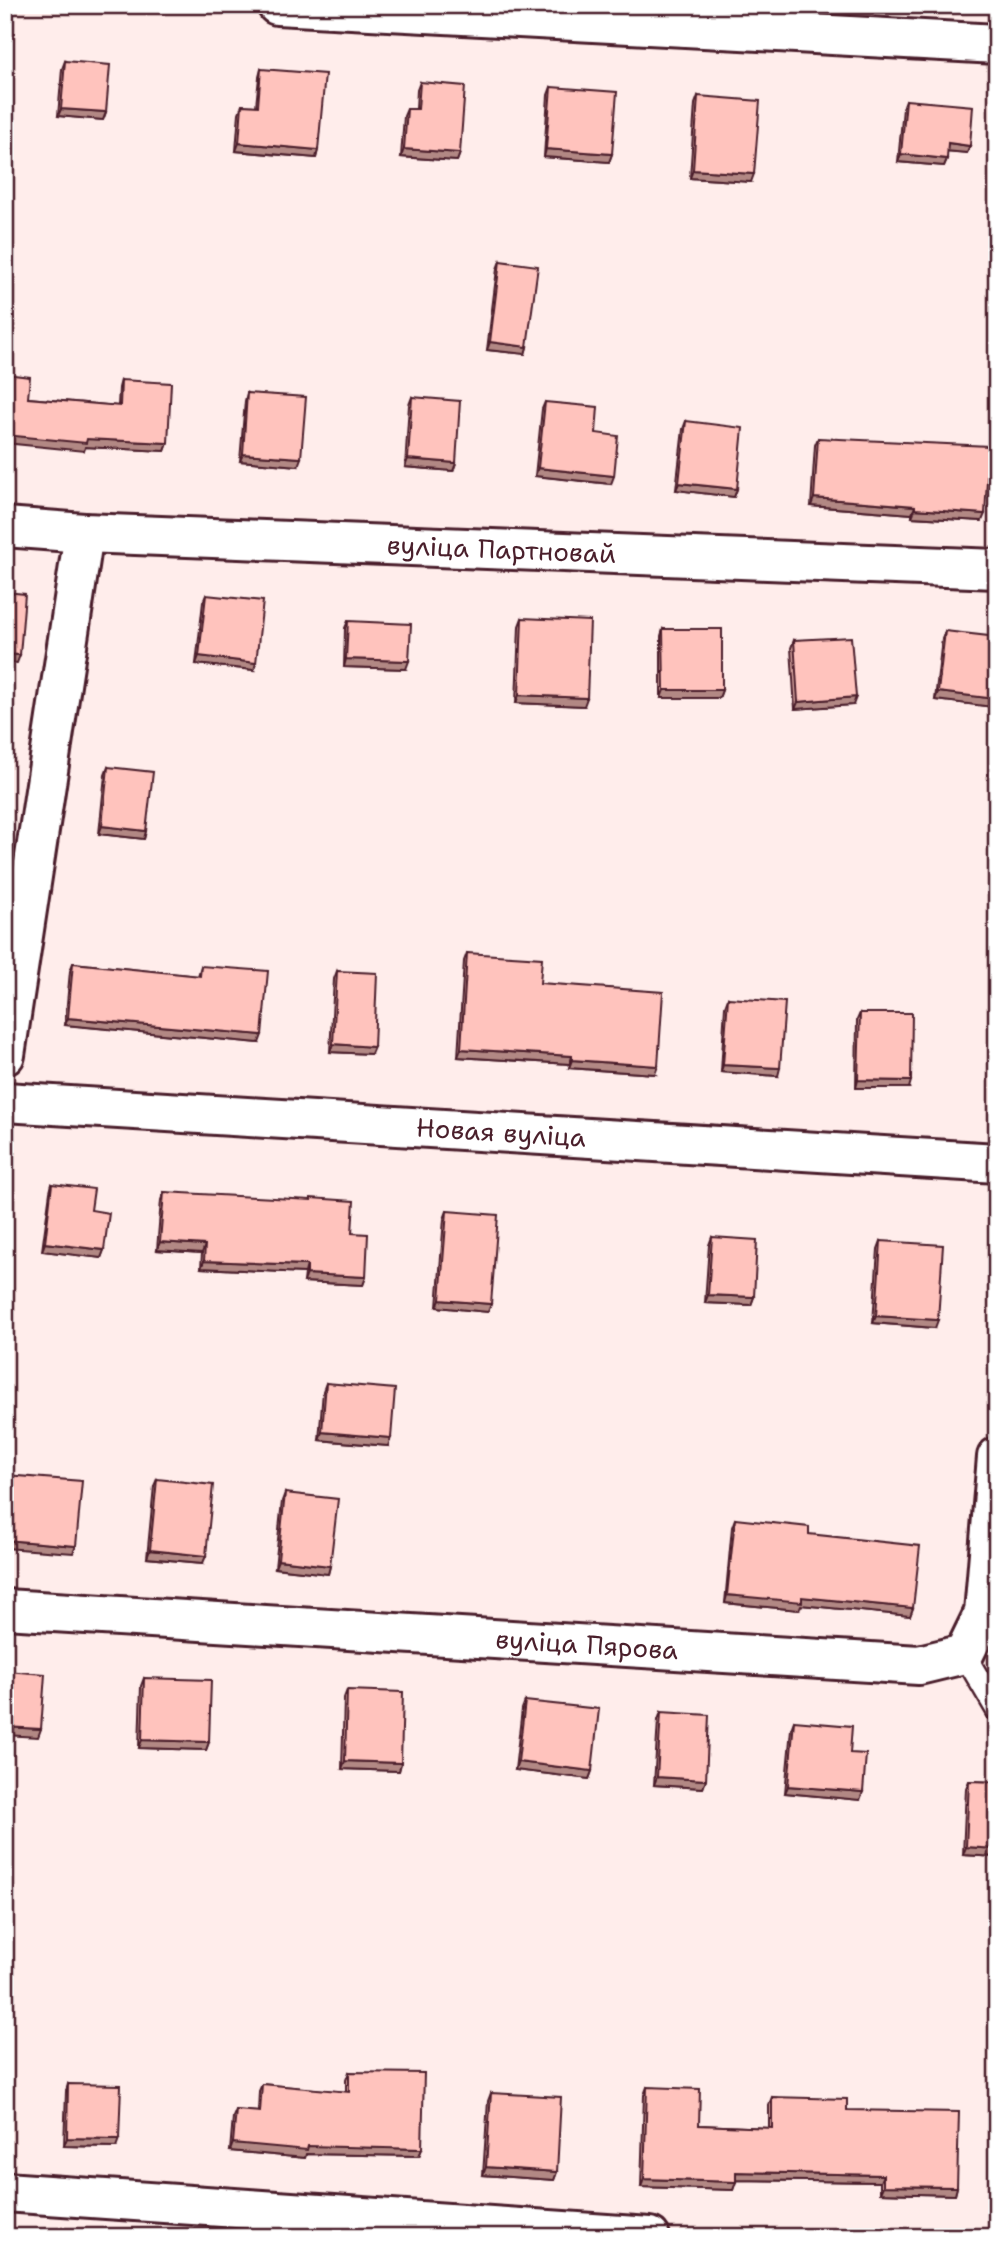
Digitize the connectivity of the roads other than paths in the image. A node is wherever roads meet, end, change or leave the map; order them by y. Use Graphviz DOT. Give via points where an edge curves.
graph roads {
  1 [pos="277,5"];
  2 [pos="997,44"];
  3 [pos="5,527"];
  4 [pos="84,533"];
  5 [pos="997,569"];
  6 [pos="5,1055"];
  7 [pos="5,1102"];
  8 [pos="997,1163"];
  9 [pos="997,1457"];
  10 [pos="5,1609"];
  11 [pos="964,1654"];
  12 [pos="997,1710"];
  13 [pos="5,2192"];
  14 [pos="650,2237"];
  1 -- 2 [label="street"];
  3 -- 4 [label="street, вуліца Партновай"];
  4 -- 5 [label="street, вуліца Партновай"];
  4 -- 6 [label="street"];
  7 -- 8 [label="street, Новая вуліца"];
  9 -- 11 [label="street" via="984,1613"];
  10 -- 11 [label="street, вуліца Пярова" via="919,1665"];
  11 -- 12 [label="lane"];
  13 -- 14 [label="street"];
}
